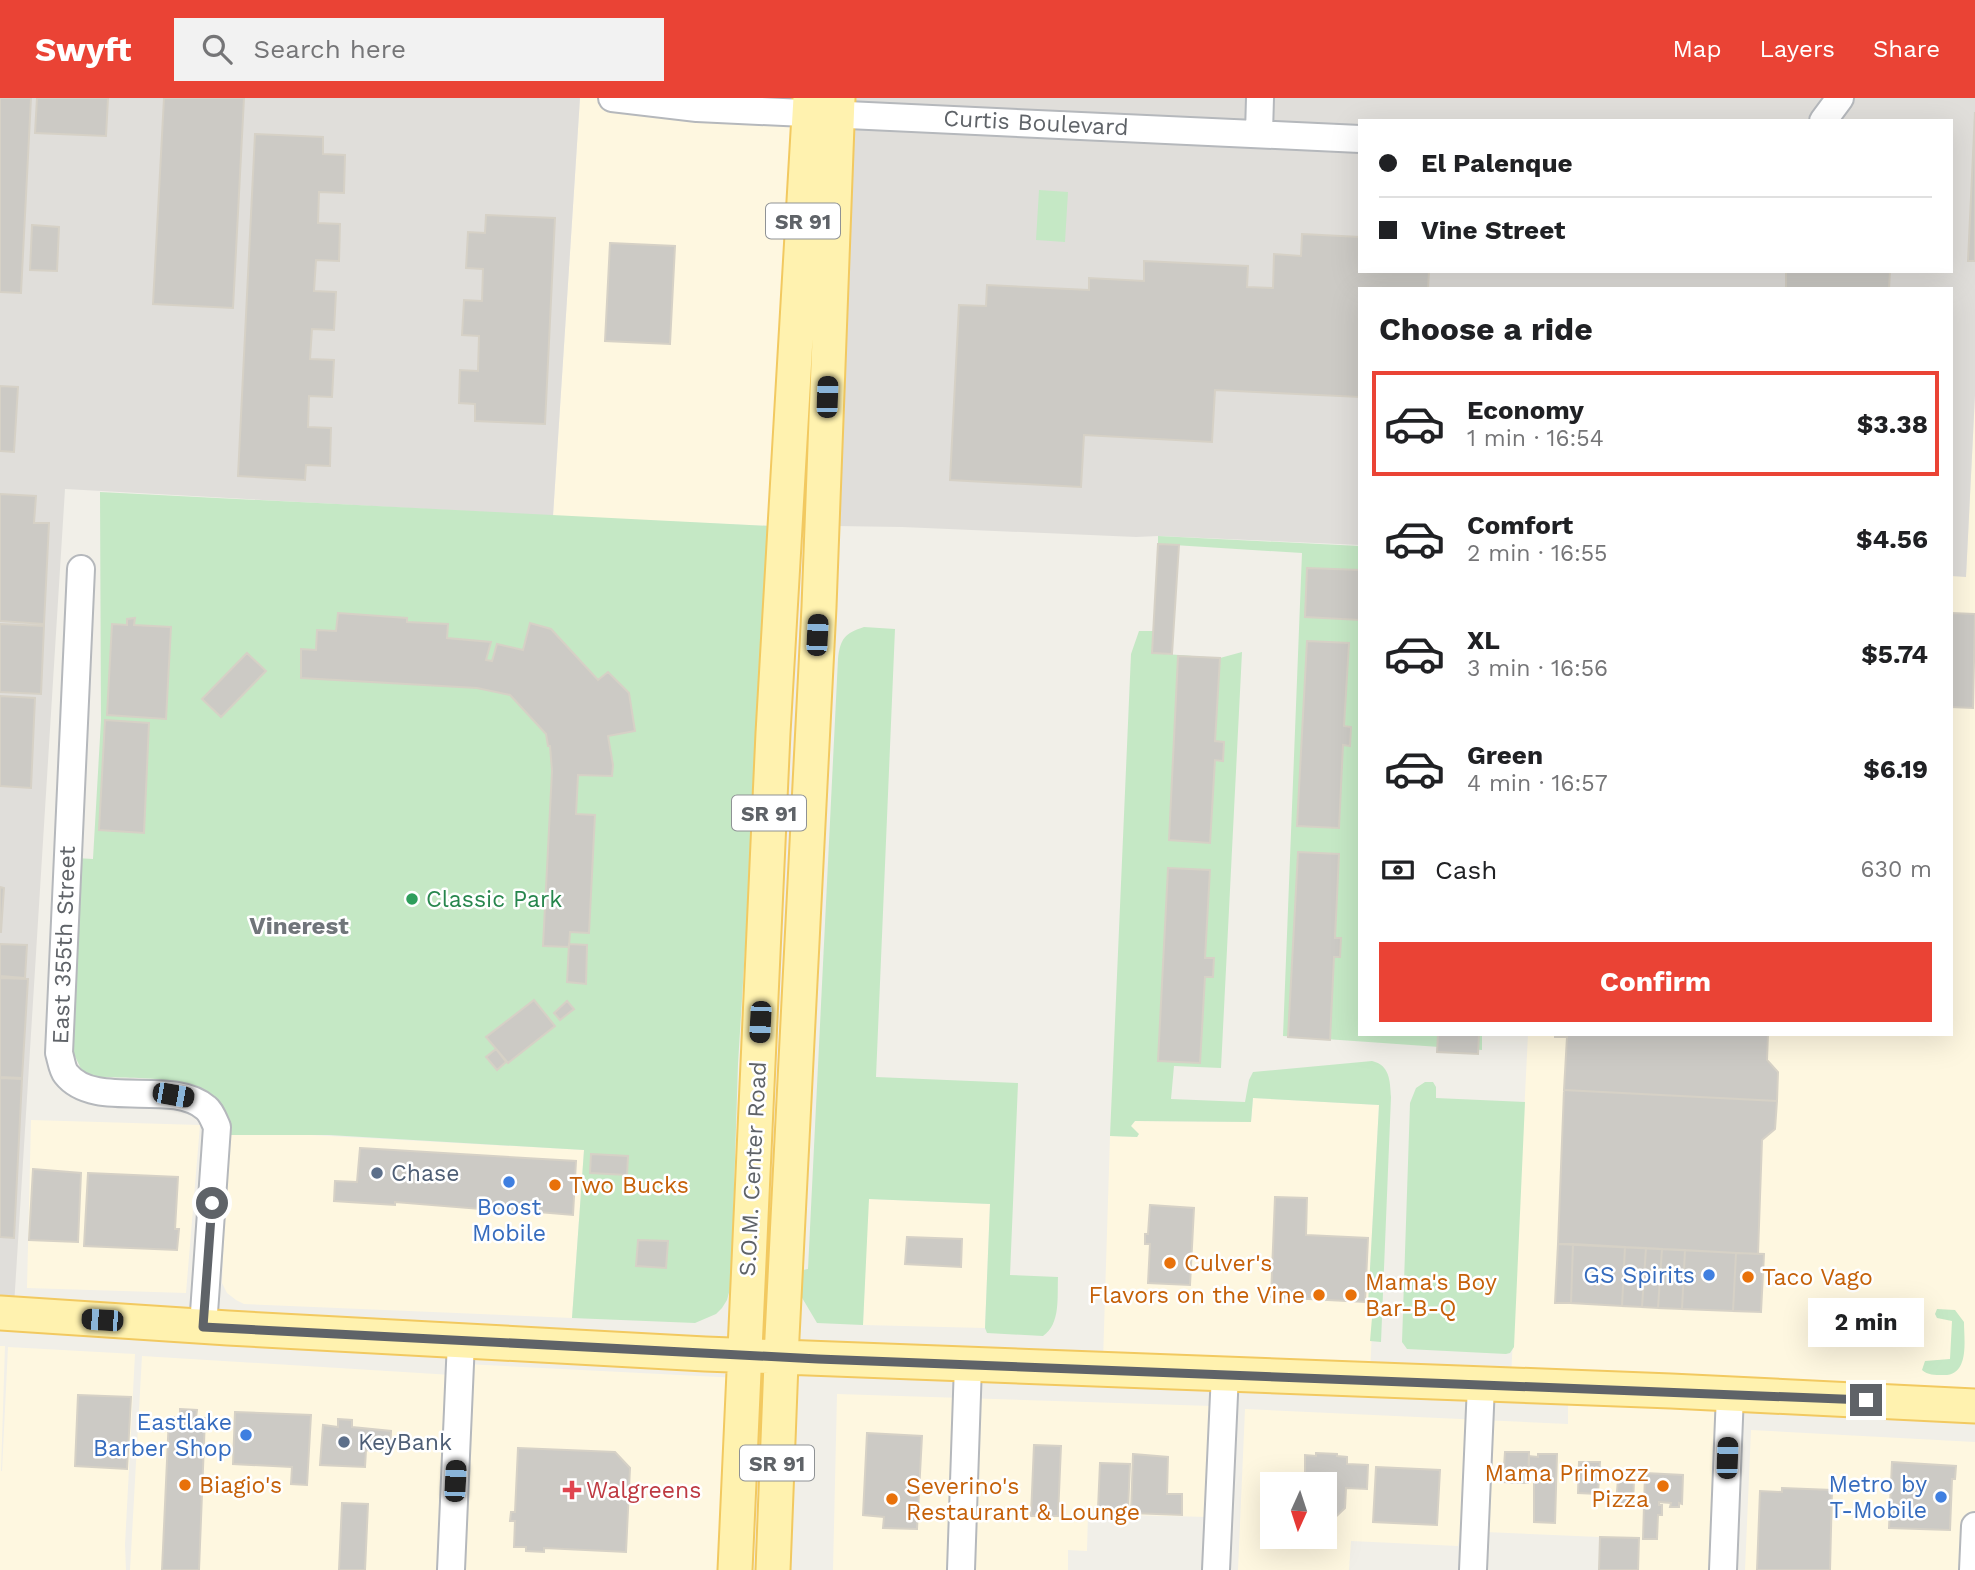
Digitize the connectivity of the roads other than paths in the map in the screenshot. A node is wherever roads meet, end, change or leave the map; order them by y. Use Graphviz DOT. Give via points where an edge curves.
graph roads {
  1 [pos="612,98"];
  2 [pos="1260,98"];
  3 [pos="1840,98"];
  4 [pos="824,105"];
  5 [pos="1825,119"];
  6 [pos="1259,133"];
  7 [pos="1358,139"];
  8 [pos="81,569"];
  9 [pos="0,1312"];
  10 [pos="203,1327"];
  11 [pos="461,1341"];
  12 [pos="744,1355"];
  13 [pos="781,1356"];
  14 [pos="968,1365"];
  15 [pos="1225,1373"];
  16 [pos="1481,1385"];
  17 [pos="1730,1394"];
  18 [pos="1975,1406"];
  19 [pos="1975,1526"];
  20 [pos="451,1570"];
  21 [pos="735,1570"];
  22 [pos="773,1570"];
  23 [pos="961,1570"];
  24 [pos="1216,1570"];
  25 [pos="1472,1570"];
  26 [pos="1723,1570"];
  27 [pos="1973,1570"];
  1 -- 4 [label="street, Curtis Boulevard" via="697,108"];
  2 -- 6 [label="street"];
  3 -- 5 [label="street"];
  4 -- 6 [label="street, Curtis Boulevard"];
  4 -- 12 [label="main road, S.O.M. Center Road / SR 91" via="773,733"];
  4 -- 13 [label="main road, S.O.M. Center Road / SR 91" via="819,607"];
  6 -- 7 [label="street, Curtis Boulevard"];
  8 -- 10 [label="street, East 355th Street" via="59,1053 65,1073 85,1088 173,1095 209,1109 217,1126"];
  9 -- 10 [label="main road"];
  10 -- 11 [label="main road"];
  11 -- 12 [label="main road"];
  11 -- 20 [label="street"];
  12 -- 13 [label="main road"];
  12 -- 21 [label="main road, S.O.M. Center Road / SR 91"];
  13 -- 14 [label="main road"];
  13 -- 22 [label="main road, S.O.M. Center Road / SR 91"];
  14 -- 15 [label="main road"];
  14 -- 23 [label="street"];
  15 -- 16 [label="main road"];
  15 -- 24 [label="street"];
  16 -- 17 [label="main road"];
  16 -- 25 [label="street"];
  17 -- 18 [label="main road"];
  17 -- 26 [label="street"];
  19 -- 27 [label="street"];
}
